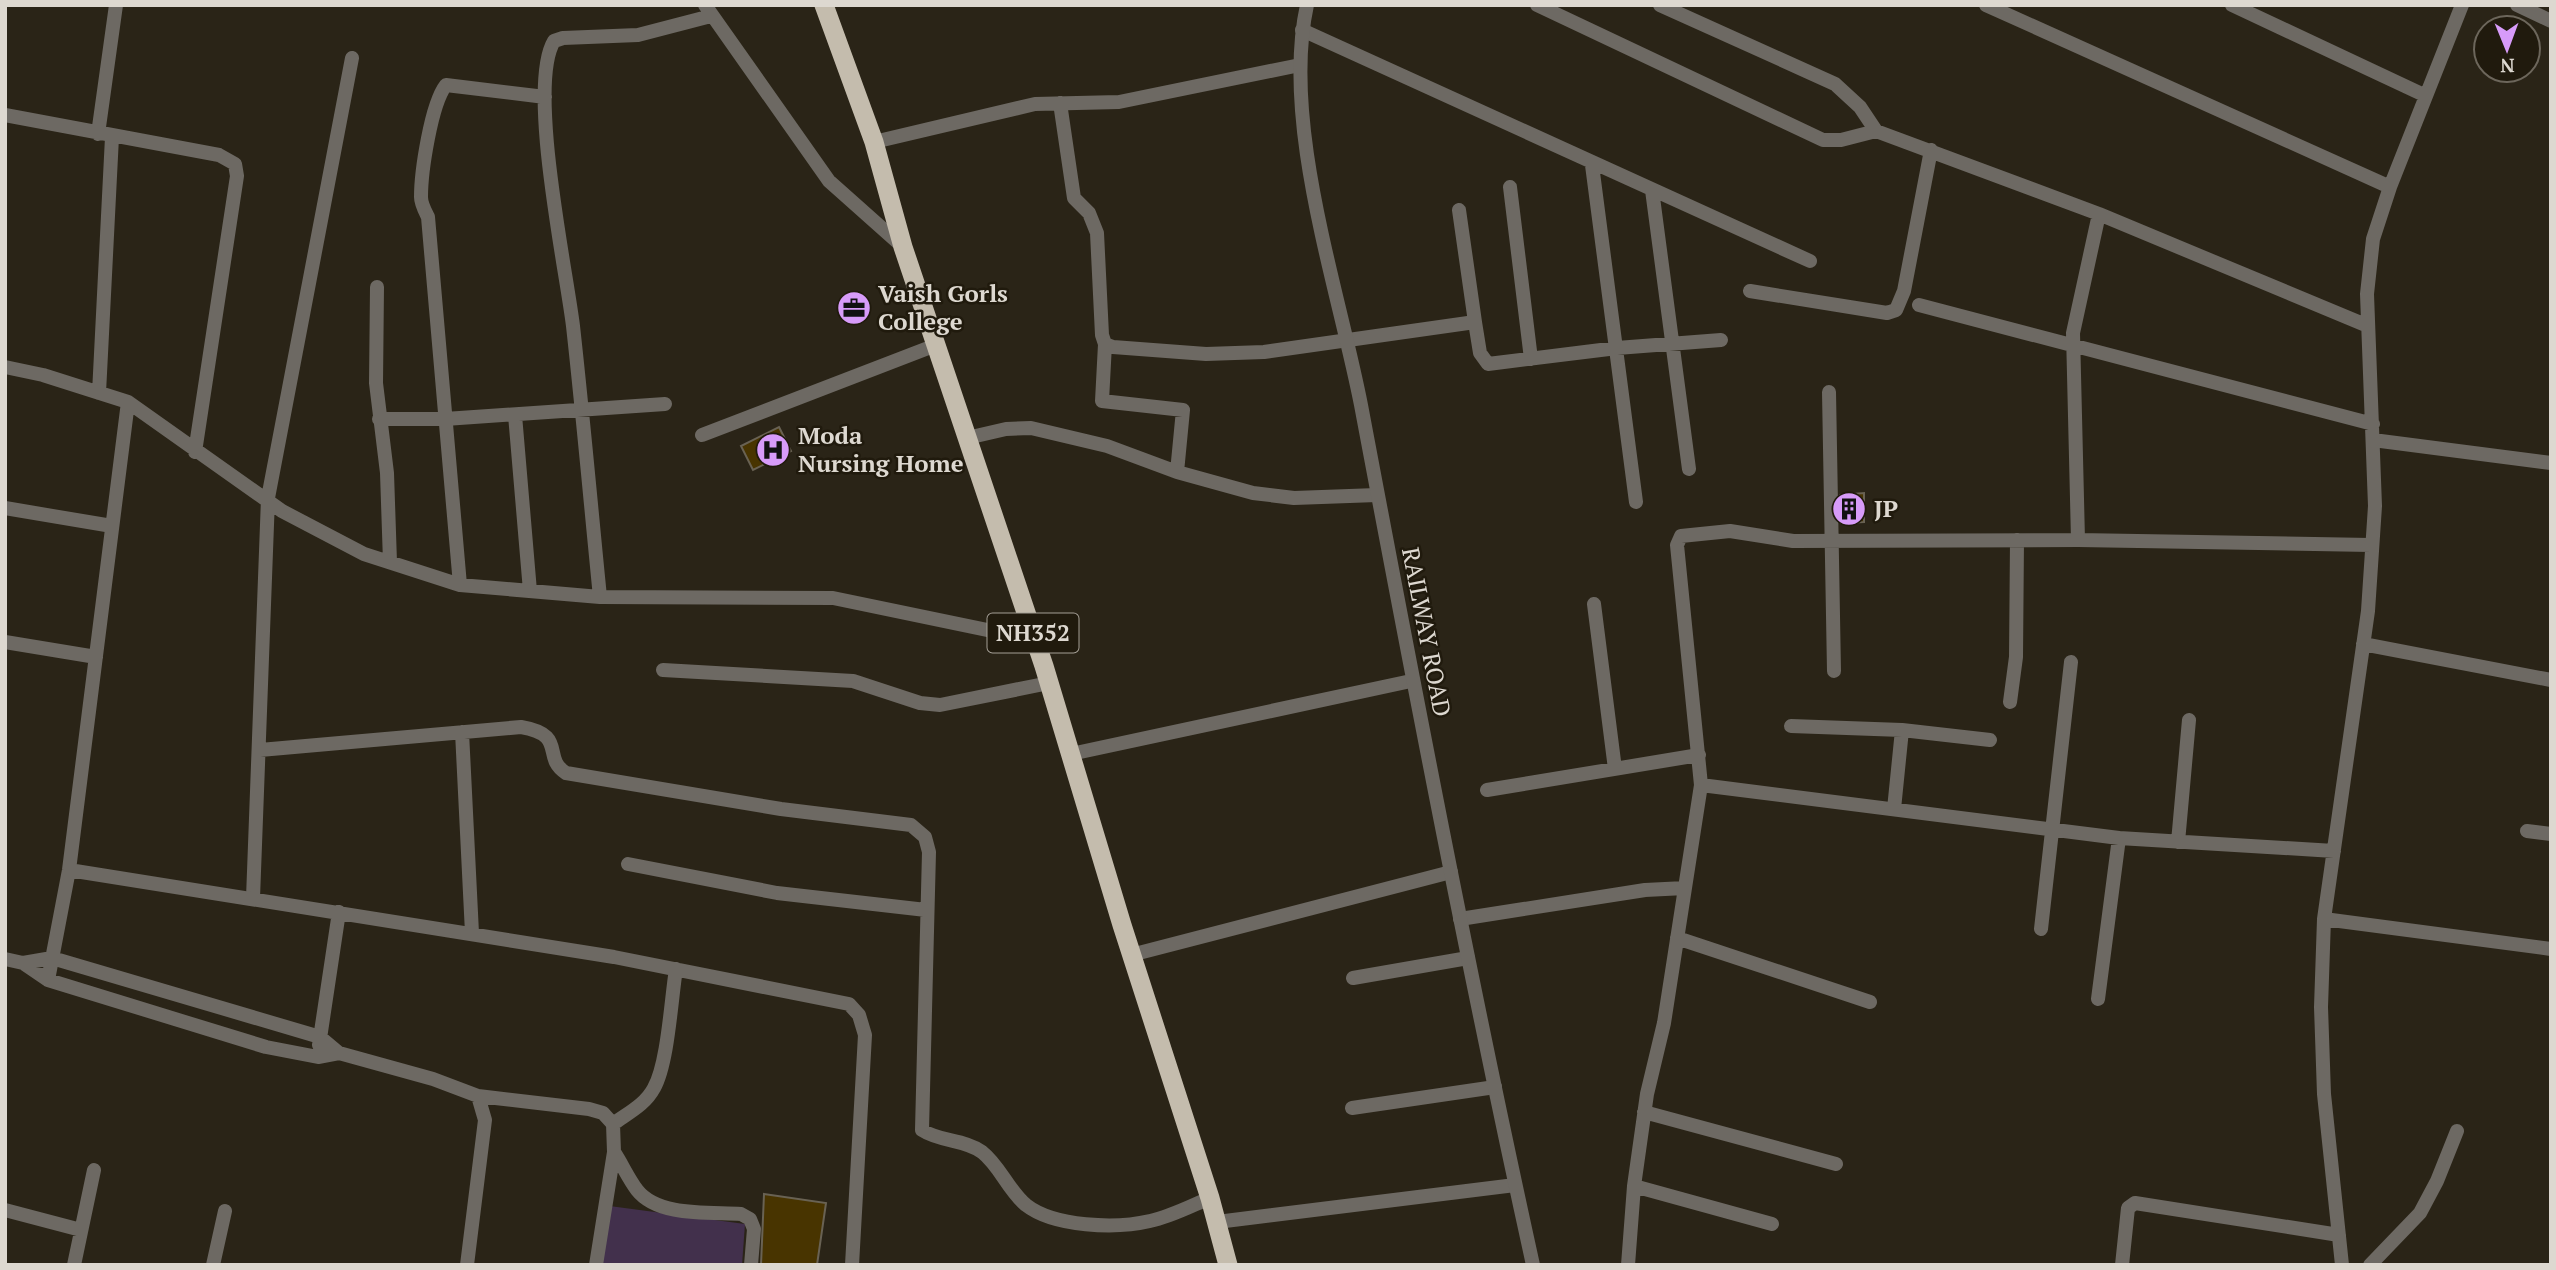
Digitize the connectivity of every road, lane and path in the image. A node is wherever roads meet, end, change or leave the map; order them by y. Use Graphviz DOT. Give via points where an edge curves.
graph roads {
  1 [pos="116,5"];
  2 [pos="824,5"];
  3 [pos="1307,5"];
  4 [pos="1537,5"];
  5 [pos="1660,5"];
  6 [pos="1986,5"];
  7 [pos="2232,5"];
  8 [pos="2462,5"];
  9 [pos="2518,5"];
  10 [pos="708,10"];
  11 [pos="2551,21"];
  12 [pos="1302,30"];
  13 [pos="352,58"];
  14 [pos="1300,65"];
  15 [pos="2424,95"];
  16 [pos="545,97"];
  17 [pos="1060,103"];
  18 [pos="5,115"];
  19 [pos="1876,131"];
  20 [pos="105,135"];
  21 [pos="874,142"];
  22 [pos="1931,150"];
  23 [pos="1592,165"];
  24 [pos="1510,187"];
  25 [pos="2390,187"];
  26 [pos="1652,190"];
  27 [pos="1459,210"];
  28 [pos="2099,214"];
  29 [pos="903,247"];
  30 [pos="1810,261"];
  31 [pos="377,287"];
  32 [pos="1749,291"];
  33 [pos="1919,305"];
  34 [pos="1475,322"];
  35 [pos="2368,326"];
  36 [pos="1721,340"];
  37 [pos="1348,341"];
  38 [pos="1673,342"];
  39 [pos="1105,344"];
  40 [pos="936,345"];
  41 [pos="1617,348"];
  42 [pos="2073,348"];
  43 [pos="1531,359"];
  44 [pos="5,367"];
  45 [pos="1829,392"];
  46 [pos="99,393"];
  47 [pos="128,402"];
  48 [pos="666,404"];
  49 [pos="581,411"];
  50 [pos="515,415"];
  51 [pos="379,419"];
  52 [pos="446,419"];
  53 [pos="2373,424"];
  54 [pos="702,435"];
  55 [pos="967,438"];
  56 [pos="2374,440"];
  57 [pos="195,452"];
  58 [pos="2551,463"];
  59 [pos="1689,469"];
  60 [pos="1177,472"];
  61 [pos="1377,495"];
  62 [pos="268,498"];
  63 [pos="1636,502"];
  64 [pos="5,508"];
  65 [pos="112,526"];
  66 [pos="2017,540"];
  67 [pos="2077,540"];
  68 [pos="1831,541"];
  69 [pos="2371,545"];
  70 [pos="390,562"];
  71 [pos="460,584"];
  72 [pos="530,591"];
  73 [pos="600,597"];
  74 [pos="1594,604"];
  75 [pos="1035,640"];
  76 [pos="5,642"];
  77 [pos="2363,644"];
  78 [pos="96,657"];
  79 [pos="2071,662"];
  80 [pos="663,670"];
  81 [pos="1834,671"];
  82 [pos="2551,680"];
  83 [pos="1411,681"];
  84 [pos="1049,684"];
  85 [pos="2010,702"];
  86 [pos="2189,720"];
  87 [pos="1791,726"];
  88 [pos="1902,730"];
  89 [pos="462,732"];
  90 [pos="1990,740"];
  91 [pos="260,750"];
  92 [pos="1070,754"];
  93 [pos="1699,755"];
  94 [pos="1615,769"];
  95 [pos="1701,785"];
  96 [pos="1487,790"];
  97 [pos="1895,809"];
  98 [pos="2054,831"];
  99 [pos="2527,831"];
  100 [pos="2551,834"];
  101 [pos="2119,838"];
  102 [pos="2178,842"];
  103 [pos="2334,851"];
  104 [pos="628,864"];
  105 [pos="69,870"];
  106 [pos="1451,872"];
  107 [pos="1685,888"];
  108 [pos="253,898"];
  109 [pos="926,910"];
  110 [pos="339,912"];
  111 [pos="1460,919"];
  112 [pos="2324,919"];
  113 [pos="2041,929"];
  114 [pos="472,933"];
  115 [pos="1677,938"];
  116 [pos="2551,949"];
  117 [pos="1131,955"];
  118 [pos="52,958"];
  119 [pos="1468,958"];
  120 [pos="5,960"];
  121 [pos="23,963"];
  122 [pos="676,970"];
  123 [pos="1353,978"];
  124 [pos="48,980"];
  125 [pos="2098,999"];
  126 [pos="1870,1002"];
  127 [pos="320,1037"];
  128 [pos="339,1053"];
  129 [pos="318,1057"];
  130 [pos="1495,1087"];
  131 [pos="478,1096"];
  132 [pos="1352,1108"];
  133 [pos="1644,1112"];
  134 [pos="613,1124"];
  135 [pos="2457,1131"];
  136 [pos="614,1152"];
  137 [pos="1836,1164"];
  138 [pos="94,1170"];
  139 [pos="1515,1185"];
  140 [pos="1634,1186"];
  141 [pos="1210,1198"];
  142 [pos="5,1210"];
  143 [pos="225,1211"];
  144 [pos="1217,1222"];
  145 [pos="1772,1224"];
  146 [pos="81,1230"];
  147 [pos="2339,1235"];
  148 [pos="74,1265"];
  149 [pos="213,1265"];
  150 [pos="467,1265"];
  151 [pos="596,1265"];
  152 [pos="751,1265"];
  153 [pos="852,1265"];
  154 [pos="1228,1265"];
  155 [pos="1533,1265"];
  156 [pos="1628,1265"];
  157 [pos="2122,1265"];
  158 [pos="2342,1265"];
  159 [pos="2371,1265"];
  1 -- 20 [label="street"];
  2 -- 21 [label="highway, NH352"];
  3 -- 12 [label="street, RAILWAY ROAD"];
  4 -- 19 [label="street" via="1823,140"];
  5 -- 19 [label="street" via="1835,84 1860,107"];
  6 -- 25 [label="street"];
  7 -- 15 [label="street"];
  8 -- 15 [label="street"];
  9 -- 11 [label="street"];
  10 -- 16 [label="street" via="638,35 554,41 547,62"];
  10 -- 29 [label="street" via="829,181"];
  12 -- 14 [label="street, RAILWAY ROAD"];
  12 -- 23 [label="street"];
  13 -- 62 [label="street"];
  14 -- 17 [label="street" via="1119,102"];
  14 -- 37 [label="street, RAILWAY ROAD" via="1311,177"];
  15 -- 25 [label="street"];
  16 -- 49 [label="street" via="545,129"];
  16 -- 52 [label="street" via="453,84 446,85 438,104 421,197 428,217"];
  17 -- 21 [label="street" via="1035,104"];
  17 -- 39 [label="street" via="1074,198 1097,233"];
  18 -- 20 [label="street"];
  19 -- 22 [label="street"];
  20 -- 46 [label="street"];
  20 -- 57 [label="street" via="219,155 235,163 237,176"];
  21 -- 29 [label="highway, NH352"];
  22 -- 28 [label="street"];
  22 -- 32 [label="street" via="1904,291 1896,310 1887,313"];
  23 -- 26 [label="street"];
  23 -- 41 [label="street"];
  24 -- 43 [label="street"];
  25 -- 35 [label="street" via="2373,239"];
  26 -- 30 [label="street"];
  26 -- 38 [label="street"];
  27 -- 34 [label="street"];
  28 -- 35 [label="street"];
  28 -- 42 [label="street" via="2075,314"];
  29 -- 40 [label="highway, NH352"];
  31 -- 51 [label="street"];
  33 -- 42 [label="street"];
  34 -- 37 [label="street"];
  34 -- 43 [label="street" via="1480,353 1488,363"];
  35 -- 53 [label="street"];
  36 -- 38 [label="street"];
  37 -- 39 [label="street" via="1231,354 1128,351"];
  37 -- 61 [label="street, RAILWAY ROAD"];
  38 -- 41 [label="street"];
  38 -- 59 [label="street"];
  39 -- 60 [label="street" via="1102,401 1183,410"];
  40 -- 54 [label="street"];
  40 -- 55 [label="highway, NH352"];
  41 -- 43 [label="street"];
  41 -- 63 [label="street"];
  42 -- 53 [label="street"];
  42 -- 67 [label="street"];
  44 -- 46 [label="street"];
  45 -- 68 [label="street"];
  46 -- 47 [label="street"];
  47 -- 57 [label="street"];
  47 -- 65 [label="street"];
  48 -- 49 [label="street"];
  49 -- 50 [label="street"];
  49 -- 73 [label="street"];
  50 -- 52 [label="street"];
  50 -- 72 [label="street"];
  51 -- 52 [label="street"];
  51 -- 70 [label="street" via="387,473"];
  52 -- 71 [label="street"];
  53 -- 56 [label="street"];
  55 -- 60 [label="street" via="1031,428 1107,446"];
  55 -- 75 [label="highway, NH352"];
  56 -- 58 [label="street"];
  56 -- 69 [label="street"];
  57 -- 62 [label="street"];
  60 -- 61 [label="street" via="1253,493 1294,498"];
  61 -- 83 [label="street, RAILWAY ROAD"];
  62 -- 70 [label="street" via="282,511 364,554"];
  62 -- 91 [label="street"];
  64 -- 65 [label="street"];
  65 -- 78 [label="street"];
  66 -- 67 [label="street"];
  66 -- 68 [label="street"];
  66 -- 85 [label="street" via="2016,657"];
  67 -- 69 [label="street"];
  68 -- 81 [label="street"];
  68 -- 93 [label="street" via="1781,540 1730,531 1686,534 1678,540"];
  69 -- 77 [label="street"];
  70 -- 71 [label="street"];
  71 -- 72 [label="street"];
  72 -- 73 [label="street"];
  73 -- 75 [label="street" via="833,598"];
  74 -- 94 [label="street"];
  75 -- 84 [label="highway, NH352"];
  76 -- 78 [label="street"];
  77 -- 82 [label="street"];
  77 -- 103 [label="street"];
  78 -- 105 [label="street"];
  79 -- 98 [label="street"];
  80 -- 84 [label="street" via="853,681 940,705"];
  83 -- 92 [label="street"];
  83 -- 106 [label="street, RAILWAY ROAD"];
  84 -- 92 [label="highway, NH352"];
  86 -- 102 [label="street"];
  87 -- 88 [label="street"];
  88 -- 90 [label="street"];
  88 -- 97 [label="street"];
  89 -- 91 [label="street"];
  89 -- 109 [label="street" via="538,730 548,736 556,764 566,773 781,809 911,825 925,837 929,852"];
  89 -- 114 [label="street"];
  91 -- 108 [label="street"];
  92 -- 117 [label="highway, NH352"];
  93 -- 94 [label="street"];
  93 -- 95 [label="street"];
  94 -- 96 [label="street"];
  95 -- 97 [label="street"];
  95 -- 107 [label="street"];
  97 -- 98 [label="street"];
  98 -- 101 [label="street"];
  98 -- 113 [label="street"];
  99 -- 100 [label="street"];
  101 -- 102 [label="street"];
  101 -- 125 [label="street"];
  102 -- 103 [label="street"];
  103 -- 112 [label="street"];
  104 -- 109 [label="street" via="777,893"];
  105 -- 108 [label="street"];
  105 -- 118 [label="street"];
  106 -- 111 [label="street, RAILWAY ROAD"];
  106 -- 117 [label="street"];
  107 -- 111 [label="street"];
  107 -- 115 [label="street"];
  108 -- 110 [label="street"];
  109 -- 141 [label="street" via="922,1130 972,1145 1018,1198 1051,1218 1094,1224 1150,1221"];
  110 -- 114 [label="street"];
  110 -- 127 [label="street"];
  111 -- 119 [label="street, RAILWAY ROAD"];
  112 -- 116 [label="street"];
  112 -- 147 [label="street" via="2324,1094"];
  114 -- 122 [label="street"];
  115 -- 126 [label="street"];
  115 -- 133 [label="street"];
  117 -- 141 [label="highway, NH352"];
  118 -- 121 [label="street"];
  118 -- 124 [label="street"];
  118 -- 127 [label="street"];
  119 -- 123 [label="street"];
  119 -- 130 [label="street, RAILWAY ROAD"];
  120 -- 121 [label="street"];
  121 -- 124 [label="street"];
  122 -- 134 [label="street" via="654,1088 641,1105"];
  122 -- 153 [label="street" via="849,1004 859,1015 865,1035"];
  124 -- 129 [label="street" via="266,1047"];
  127 -- 128 [label="street"];
  127 -- 129 [label="street"];
  128 -- 129 [label="street"];
  128 -- 131 [label="street"];
  130 -- 132 [label="street"];
  130 -- 139 [label="street, RAILWAY ROAD"];
  131 -- 134 [label="street" via="589,1109"];
  131 -- 150 [label="street" via="485,1120"];
  133 -- 137 [label="street"];
  133 -- 140 [label="street"];
  134 -- 136 [label="street"];
  135 -- 159 [label="street" via="2420,1213"];
  136 -- 151 [label="street"];
  136 -- 152 [label="street" via="638,1191 652,1203 750,1219 754,1229"];
  138 -- 146 [label="street"];
  139 -- 144 [label="street"];
  139 -- 155 [label="street, RAILWAY ROAD"];
  140 -- 145 [label="street"];
  140 -- 156 [label="street"];
  141 -- 144 [label="highway, NH352"];
  142 -- 146 [label="street"];
  143 -- 149 [label="street"];
  144 -- 154 [label="highway, NH352"];
  146 -- 148 [label="street"];
  147 -- 157 [label="street" via="2135,1203 2128,1208"];
  147 -- 158 [label="street"];
}
